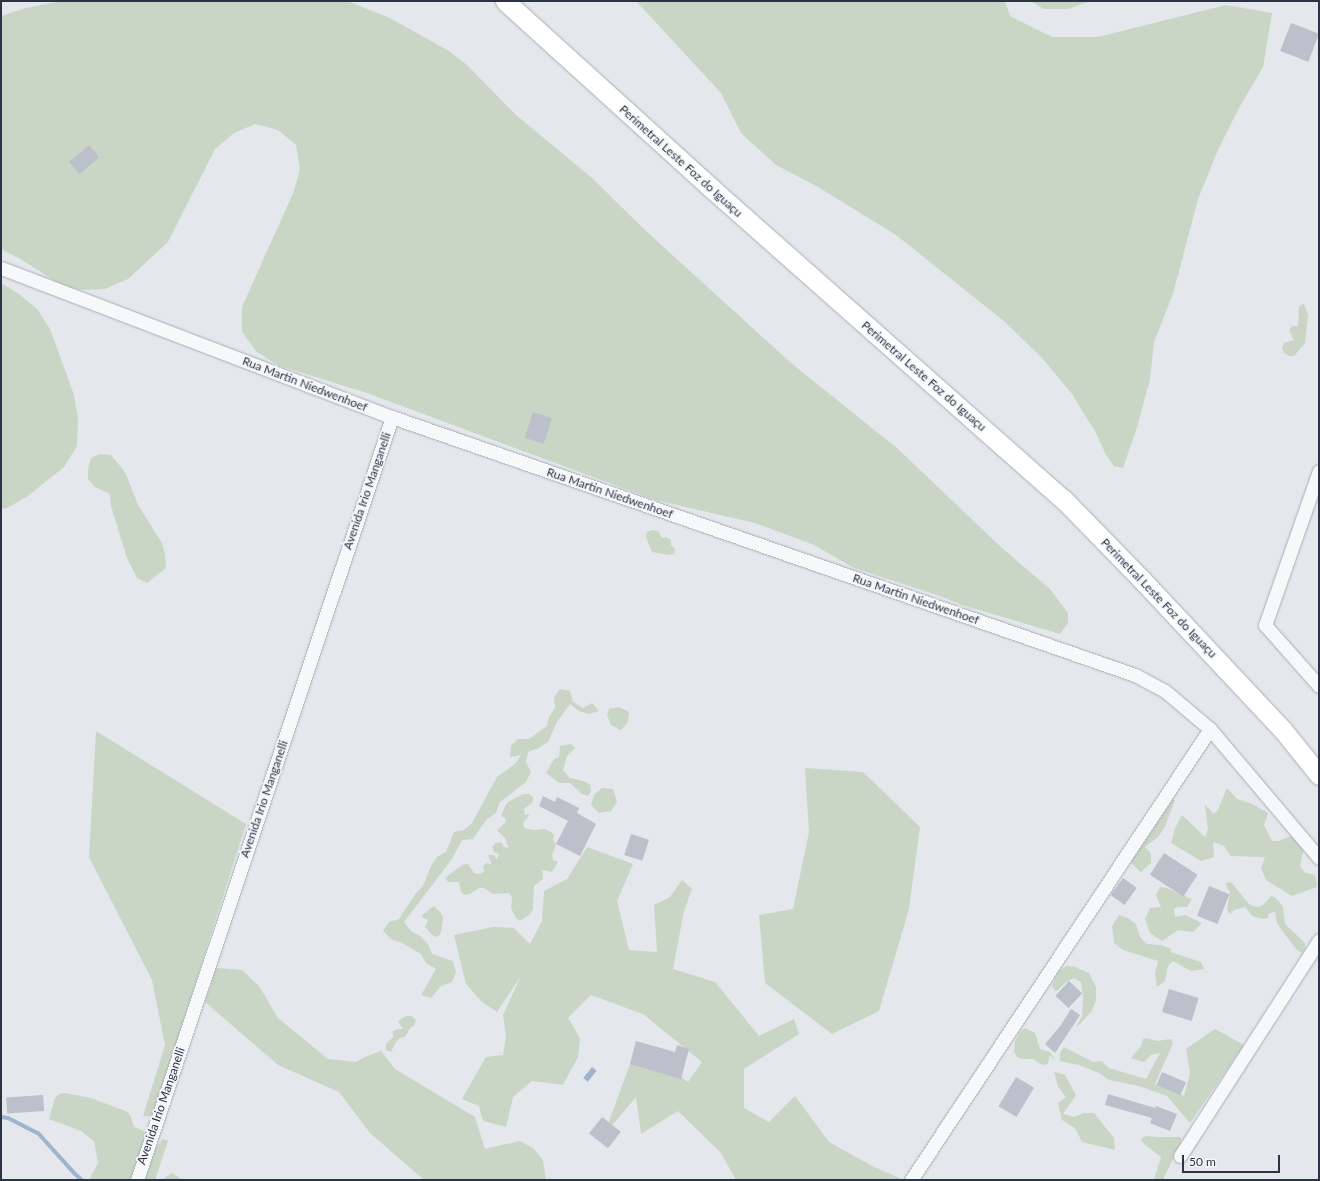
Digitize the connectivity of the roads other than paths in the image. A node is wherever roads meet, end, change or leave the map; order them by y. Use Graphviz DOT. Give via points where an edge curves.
graph roads {
  1 [pos="505,1"];
  2 [pos="1,268"];
  3 [pos="392,417"];
  4 [pos="1319,471"];
  5 [pos="1319,686"];
  6 [pos="1210,729"];
  7 [pos="1319,775"];
  8 [pos="1319,858"];
  9 [pos="1319,940"];
  10 [pos="1180,1156"];
  11 [pos="137,1180"];
  12 [pos="911,1180"];
  1 -- 7 [label="highway, Perimetral Leste Foz do Iguaçu" via="710,188 1064,500 1282,729"];
  2 -- 3 [label="street, Rua Martin Niedwenhoef"];
  3 -- 6 [label="street, Rua Martin Niedwenhoef" via="1135,675 1165,690"];
  3 -- 11 [label="street, Avenida Irio Manganelli"];
  4 -- 5 [label="street" via="1265,625"];
  6 -- 8 [label="street, Rua Martin Niedwenhoef"];
  6 -- 12 [label="street"];
  9 -- 10 [label="street"];
}
